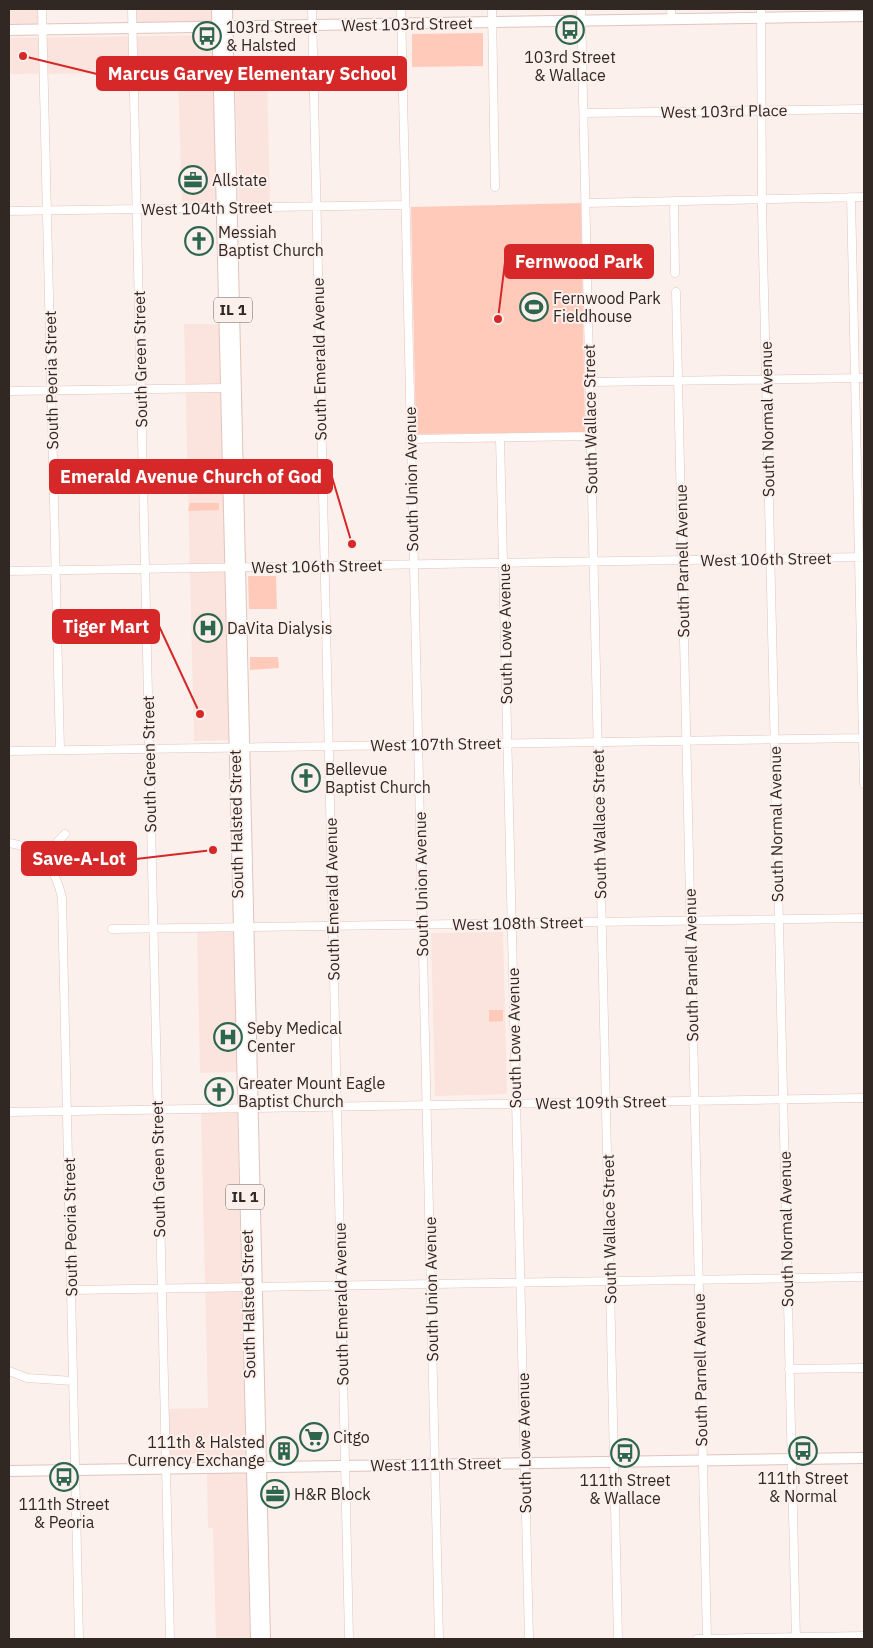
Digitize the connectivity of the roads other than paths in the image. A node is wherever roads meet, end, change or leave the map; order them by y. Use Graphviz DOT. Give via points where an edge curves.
graph roads {
  1 [pos="42,9"];
  2 [pos="132,9"];
  3 [pos="217,9"];
  4 [pos="227,9"];
  5 [pos="312,9"];
  6 [pos="401,9"];
  7 [pos="492,9"];
  8 [pos="581,9"];
  9 [pos="761,13"];
  10 [pos="672,14"];
  11 [pos="864,16"];
  12 [pos="582,21"];
  13 [pos="492,22"];
  14 [pos="402,24"];
  15 [pos="312,25"];
  16 [pos="222,27"];
  17 [pos="133,28"];
  18 [pos="42,29"];
  19 [pos="9,30"];
  20 [pos="864,109"];
  21 [pos="762,110"];
  22 [pos="584,113"];
  23 [pos="495,186"];
  24 [pos="851,197"];
  25 [pos="864,197"];
  26 [pos="762,199"];
  27 [pos="674,201"];
  28 [pos="586,203"];
  29 [pos="405,205"];
  30 [pos="316,207"];
  31 [pos="226,208"];
  32 [pos="137,209"];
  33 [pos="47,210"];
  34 [pos="9,211"];
  35 [pos="675,273"];
  36 [pos="676,292"];
  37 [pos="855,378"];
  38 [pos="864,378"];
  39 [pos="766,379"];
  40 [pos="678,381"];
  41 [pos="589,382"];
  42 [pos="230,388"];
  43 [pos="140,389"];
  44 [pos="51,390"];
  45 [pos="9,391"];
  46 [pos="590,436"];
  47 [pos="500,438"];
  48 [pos="410,439"];
  49 [pos="862,557"];
  50 [pos="770,559"];
  51 [pos="682,560"];
  52 [pos="593,562"];
  53 [pos="503,563"];
  54 [pos="413,564"];
  55 [pos="324,566"];
  56 [pos="235,567"];
  57 [pos="144,569"];
  58 [pos="55,570"];
  59 [pos="9,571"];
  60 [pos="864,738"];
  61 [pos="774,739"];
  62 [pos="686,740"];
  63 [pos="598,742"];
  64 [pos="508,743"];
  65 [pos="418,745"];
  66 [pos="328,746"];
  67 [pos="239,747"];
  68 [pos="149,749"];
  69 [pos="60,750"];
  70 [pos="9,751"];
  71 [pos="864,784"];
  72 [pos="65,834"];
  73 [pos="9,843"];
  74 [pos="43,857"];
  75 [pos="864,918"];
  76 [pos="778,919"];
  77 [pos="690,920"];
  78 [pos="602,922"];
  79 [pos="512,923"];
  80 [pos="422,925"];
  81 [pos="332,926"];
  82 [pos="243,928"];
  83 [pos="152,929"];
  84 [pos="112,930"];
  85 [pos="864,1098"];
  86 [pos="782,1099"];
  87 [pos="694,1100"];
  88 [pos="606,1102"];
  89 [pos="516,1103"];
  90 [pos="426,1104"];
  91 [pos="336,1106"];
  92 [pos="248,1107"];
  93 [pos="157,1109"];
  94 [pos="67,1111"];
  95 [pos="9,1112"];
  96 [pos="864,1277"];
  97 [pos="787,1278"];
  98 [pos="698,1280"];
  99 [pos="610,1281"];
  100 [pos="520,1283"];
  101 [pos="430,1284"];
  102 [pos="341,1286"];
  103 [pos="252,1287"];
  104 [pos="161,1289"];
  105 [pos="72,1290"];
  106 [pos="864,1368"];
  107 [pos="789,1369"];
  108 [pos="9,1371"];
  109 [pos="74,1381"];
  110 [pos="864,1458"];
  111 [pos="791,1459"];
  112 [pos="702,1460"];
  113 [pos="614,1462"];
  114 [pos="524,1463"];
  115 [pos="435,1464"];
  116 [pos="345,1466"];
  117 [pos="256,1467"];
  118 [pos="166,1468"];
  119 [pos="76,1470"];
  120 [pos="9,1471"];
  121 [pos="864,1636"];
  122 [pos="796,1638"];
  123 [pos="79,1639"];
  124 [pos="170,1639"];
  125 [pos="256,1639"];
  126 [pos="265,1639"];
  127 [pos="349,1639"];
  128 [pos="439,1639"];
  129 [pos="529,1639"];
  130 [pos="618,1639"];
  131 [pos="697,1639"];
  132 [pos="707,1639"];
  1 -- 18 [label="street, South Peoria Street"];
  2 -- 17 [label="street, South Green Street"];
  3 -- 16 [label="main road, South Halsted Street / IL 1"];
  4 -- 16 [label="main road, South Halsted Street / IL 1"];
  5 -- 15 [label="street, South Emerald Avenue"];
  6 -- 14 [label="street, South Union Avenue"];
  7 -- 13 [label="street"];
  8 -- 12 [label="street, South Wallace Street"];
  9 -- 10 [label="main road, West 103rd Street"];
  9 -- 11 [label="main road, West 103rd Street"];
  9 -- 21 [label="street, South Normal Avenue"];
  10 -- 12 [label="main road, West 103rd Street"];
  12 -- 13 [label="main road, West 103rd Street"];
  12 -- 22 [label="street, South Wallace Street"];
  13 -- 14 [label="main road, West 103rd Street"];
  13 -- 23 [label="street"];
  14 -- 15 [label="main road, West 103rd Street"];
  14 -- 29 [label="street, South Union Avenue"];
  15 -- 16 [label="main road, West 103rd Street"];
  15 -- 30 [label="street, South Emerald Avenue"];
  16 -- 17 [label="main road, West 103rd Street"];
  16 -- 31 [label="main road, South Halsted Street / IL 1"];
  17 -- 18 [label="main road, West 103rd Street"];
  17 -- 32 [label="street, South Green Street"];
  18 -- 19 [label="main road, West 103rd Street"];
  18 -- 33 [label="street, South Peoria Street"];
  20 -- 21 [label="street, West 103rd Place"];
  21 -- 22 [label="street, West 103rd Place"];
  21 -- 26 [label="street, South Normal Avenue"];
  22 -- 28 [label="street, South Wallace Street"];
  24 -- 25 [label="street"];
  24 -- 26 [label="street"];
  24 -- 37 [label="street"];
  26 -- 27 [label="street"];
  26 -- 39 [label="street, South Normal Avenue"];
  27 -- 28 [label="street"];
  27 -- 35 [label="street"];
  28 -- 41 [label="street, South Wallace Street"];
  29 -- 30 [label="street, West 104th Street"];
  29 -- 48 [label="street, South Union Avenue"];
  30 -- 31 [label="street, West 104th Street"];
  30 -- 55 [label="street, South Emerald Avenue"];
  31 -- 32 [label="street, West 104th Street"];
  31 -- 42 [label="main road, South Halsted Street / IL 1"];
  32 -- 33 [label="street, West 104th Street"];
  32 -- 43 [label="street, South Green Street"];
  33 -- 34 [label="street, West 104th Street"];
  33 -- 44 [label="street, South Peoria Street"];
  36 -- 40 [label="street, South Parnell Avenue"];
  37 -- 38 [label="street"];
  37 -- 39 [label="street"];
  37 -- 49 [label="street"];
  39 -- 40 [label="street"];
  39 -- 50 [label="street, South Normal Avenue"];
  40 -- 41 [label="street"];
  40 -- 51 [label="street, South Parnell Avenue"];
  41 -- 46 [label="street, South Wallace Street"];
  42 -- 43 [label="street"];
  42 -- 56 [label="main road, South Halsted Street / IL 1"];
  43 -- 44 [label="street"];
  43 -- 57 [label="street, South Green Street"];
  44 -- 45 [label="street"];
  44 -- 58 [label="street, South Peoria Street"];
  46 -- 47 [label="street"];
  46 -- 52 [label="street, South Wallace Street"];
  47 -- 48 [label="street"];
  47 -- 53 [label="street, South Lowe Avenue"];
  48 -- 54 [label="street, South Union Avenue"];
  49 -- 50 [label="street, West 106th Street"];
  49 -- 60 [label="street"];
  50 -- 51 [label="street, West 106th Street"];
  50 -- 61 [label="street, South Normal Avenue"];
  51 -- 52 [label="street, West 106th Street"];
  51 -- 62 [label="street, South Parnell Avenue"];
  52 -- 53 [label="street, West 106th Street"];
  52 -- 63 [label="street, South Wallace Street"];
  53 -- 54 [label="street, West 106th Street"];
  53 -- 64 [label="street, South Lowe Avenue"];
  54 -- 55 [label="street, West 106th Street"];
  54 -- 65 [label="street, South Union Avenue"];
  55 -- 56 [label="street, West 106th Street"];
  55 -- 66 [label="street, South Emerald Avenue"];
  56 -- 57 [label="street, West 106th Street"];
  56 -- 67 [label="main road, South Halsted Street / IL 1"];
  57 -- 58 [label="street, West 106th Street"];
  57 -- 68 [label="street, South Green Street"];
  58 -- 59 [label="street, West 106th Street"];
  58 -- 69 [label="street, South Peoria Street"];
  60 -- 61 [label="street, West 107th Street"];
  60 -- 71 [label="street"];
  61 -- 62 [label="street, West 107th Street"];
  61 -- 76 [label="street, South Normal Avenue"];
  62 -- 63 [label="street, West 107th Street"];
  62 -- 77 [label="street, South Parnell Avenue"];
  63 -- 64 [label="street, West 107th Street"];
  63 -- 78 [label="street, South Wallace Street"];
  64 -- 65 [label="street, West 107th Street"];
  64 -- 79 [label="street, South Lowe Avenue"];
  65 -- 66 [label="street, West 107th Street"];
  65 -- 80 [label="street, South Union Avenue"];
  66 -- 67 [label="street, West 107th Street"];
  66 -- 81 [label="street, South Emerald Avenue"];
  67 -- 68 [label="street, West 107th Street"];
  67 -- 82 [label="main road, South Halsted Street / IL 1"];
  68 -- 69 [label="street, West 107th Street"];
  68 -- 83 [label="street, South Green Street"];
  69 -- 70 [label="street, West 107th Street"];
  72 -- 74 [label="street"];
  73 -- 74 [label="street"];
  74 -- 94 [label="street, South Peoria Street" via="55,876 62,898"];
  75 -- 76 [label="street, West 108th Street"];
  76 -- 77 [label="street, West 108th Street"];
  76 -- 86 [label="street, South Normal Avenue"];
  77 -- 78 [label="street, West 108th Street"];
  77 -- 87 [label="street, South Parnell Avenue"];
  78 -- 79 [label="street, West 108th Street"];
  78 -- 88 [label="street, South Wallace Street"];
  79 -- 80 [label="street, West 108th Street"];
  79 -- 89 [label="street, South Lowe Avenue"];
  80 -- 81 [label="street, West 108th Street"];
  80 -- 90 [label="street, South Union Avenue"];
  81 -- 82 [label="street, West 108th Street"];
  81 -- 91 [label="street, South Emerald Avenue"];
  82 -- 83 [label="street, West 108th Street"];
  82 -- 92 [label="main road, South Halsted Street / IL 1"];
  83 -- 84 [label="street, West 108th Street"];
  83 -- 93 [label="street, South Green Street"];
  85 -- 86 [label="street, West 109th Street"];
  86 -- 87 [label="street, West 109th Street"];
  86 -- 97 [label="street, South Normal Avenue"];
  87 -- 88 [label="street, West 109th Street"];
  87 -- 98 [label="street, South Parnell Avenue"];
  88 -- 89 [label="street, West 109th Street"];
  88 -- 99 [label="street, South Wallace Street"];
  89 -- 90 [label="street, West 109th Street"];
  89 -- 100 [label="street, South Lowe Avenue"];
  90 -- 91 [label="street, West 109th Street"];
  90 -- 101 [label="street, South Union Avenue"];
  91 -- 92 [label="street, West 109th Street"];
  91 -- 102 [label="street, South Emerald Avenue"];
  92 -- 93 [label="street, West 109th Street"];
  92 -- 103 [label="main road, South Halsted Street / IL 1"];
  93 -- 94 [label="street, West 109th Street"];
  93 -- 104 [label="street, South Green Street"];
  94 -- 95 [label="street, West 109th Street"];
  94 -- 105 [label="street, South Peoria Street"];
  96 -- 97 [label="street"];
  97 -- 98 [label="street"];
  97 -- 107 [label="street, South Normal Avenue"];
  98 -- 99 [label="street"];
  98 -- 112 [label="street, South Parnell Avenue"];
  99 -- 100 [label="street"];
  99 -- 113 [label="street, South Wallace Street"];
  100 -- 101 [label="street"];
  100 -- 114 [label="street, South Lowe Avenue"];
  101 -- 102 [label="street"];
  101 -- 115 [label="street, South Union Avenue"];
  102 -- 103 [label="street"];
  102 -- 116 [label="street, South Emerald Avenue"];
  103 -- 104 [label="street"];
  103 -- 117 [label="main road, South Halsted Street / IL 1"];
  104 -- 105 [label="street"];
  104 -- 118 [label="street, South Green Street"];
  105 -- 109 [label="street, South Peoria Street"];
  106 -- 107 [label="street"];
  107 -- 111 [label="street, South Normal Avenue"];
  108 -- 109 [label="street" via="27,1378"];
  109 -- 119 [label="street, South Peoria Street"];
  110 -- 111 [label="main road, West 111th Street"];
  111 -- 112 [label="main road, West 111th Street"];
  111 -- 122 [label="street, South Normal Avenue"];
  112 -- 113 [label="main road, West 111th Street"];
  112 -- 132 [label="street, South Parnell Avenue"];
  113 -- 114 [label="main road, West 111th Street"];
  113 -- 130 [label="street, South Wallace Street"];
  114 -- 115 [label="main road, West 111th Street"];
  114 -- 129 [label="street, South Lowe Avenue"];
  115 -- 116 [label="main road, West 111th Street"];
  115 -- 128 [label="street, South Union Avenue"];
  116 -- 117 [label="main road, West 111th Street"];
  116 -- 127 [label="street, South Emerald Avenue"];
  117 -- 118 [label="main road, West 111th Street"];
  117 -- 125 [label="main road, South Halsted Street / IL 1"];
  117 -- 126 [label="main road, South Halsted Street / IL 1"];
  118 -- 119 [label="main road, West 111th Street"];
  118 -- 124 [label="street, South Green Street"];
  119 -- 120 [label="main road, West 111th Street"];
  119 -- 123 [label="street, South Peoria Street"];
  121 -- 122 [label="street"];
  122 -- 132 [label="street"];
  131 -- 132 [label="street"];
}
